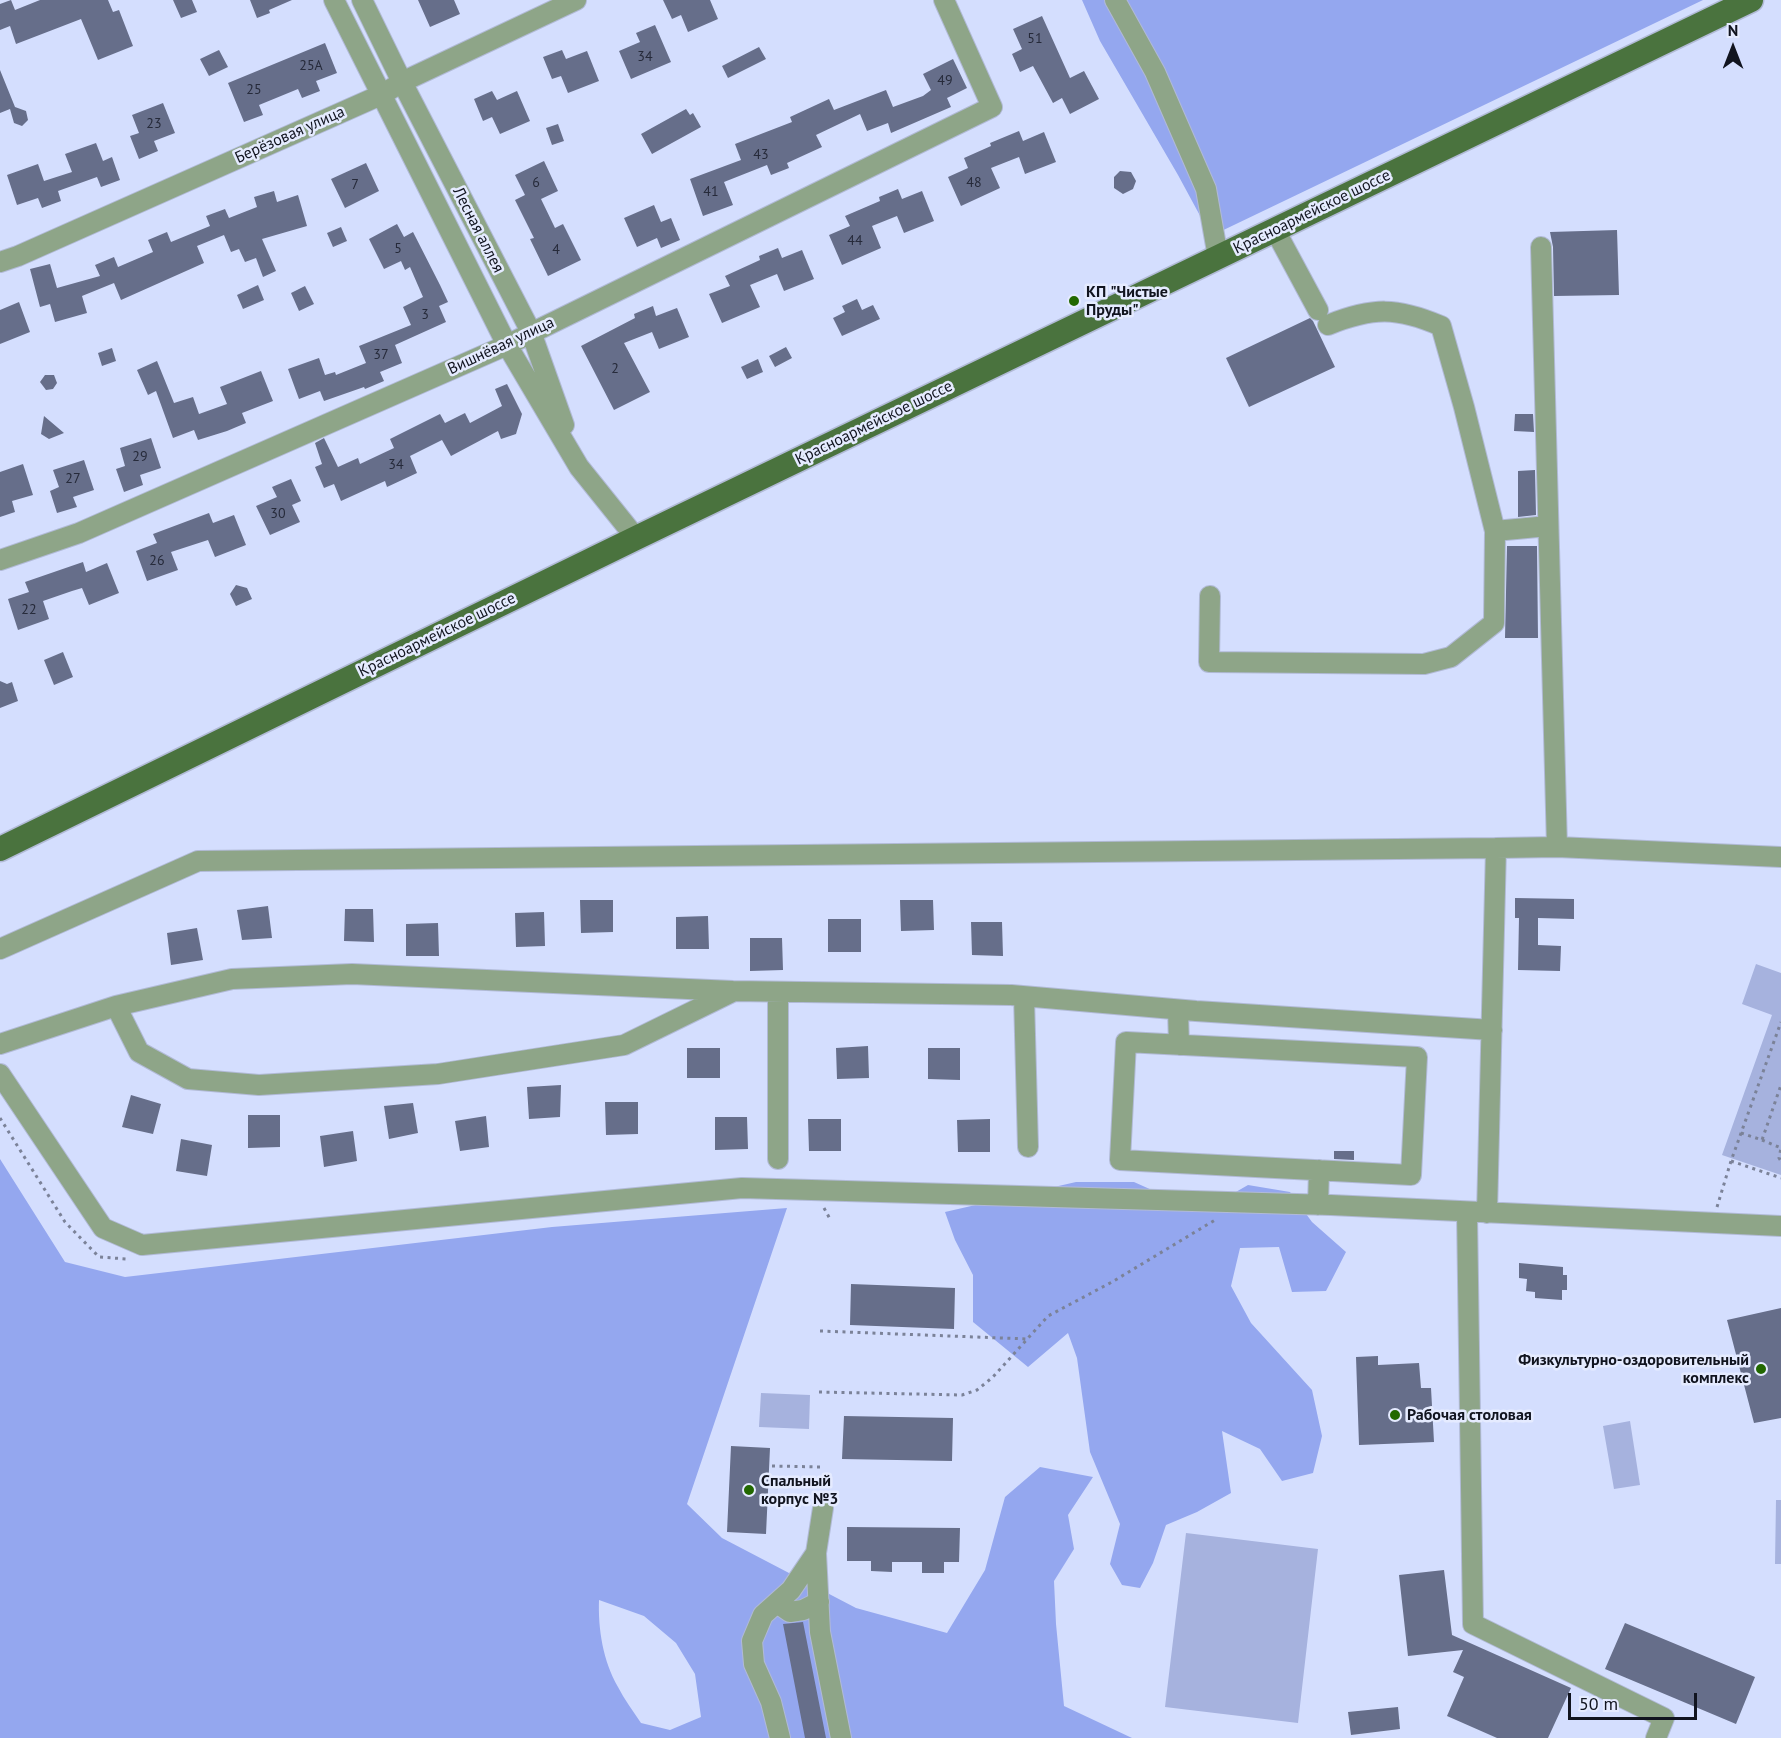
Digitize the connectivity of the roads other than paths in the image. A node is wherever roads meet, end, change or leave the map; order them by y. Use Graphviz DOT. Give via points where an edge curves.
graph roads {
  1 [pos="334,0"];
  2 [pos="362,0"];
  3 [pos="576,0"];
  4 [pos="944,0"];
  5 [pos="1115,0"];
  6 [pos="1751,0"];
  7 [pos="402,82"];
  8 [pos="383,93"];
  9 [pos="1275,230"];
  10 [pos="1540,247"];
  11 [pos="1218,257"];
  12 [pos="0,262"];
  13 [pos="531,332"];
  14 [pos="507,345"];
  15 [pos="579,467"];
  16 [pos="1548,526"];
  17 [pos="1495,531"];
  18 [pos="636,538"];
  19 [pos="0,560"];
  20 [pos="1210,596"];
  21 [pos="1557,847"];
  22 [pos="1496,848"];
  23 [pos="0,849"];
  24 [pos="1781,857"];
  25 [pos="0,949"];
  26 [pos="733,991"];
  27 [pos="778,992"];
  28 [pos="1024,996"];
  29 [pos="116,1006"];
  30 [pos="1178,1010"];
  31 [pos="1391,1024"];
  32 [pos="1492,1030"];
  33 [pos="0,1044"];
  34 [pos="1179,1045"];
  35 [pos="1394,1056"];
  36 [pos="0,1074"];
  37 [pos="1028,1147"];
  38 [pos="778,1159"];
  39 [pos="1319,1170"];
  40 [pos="1318,1205"];
  41 [pos="1467,1212"];
  42 [pos="1487,1212"];
  43 [pos="1781,1226"];
  44 [pos="823,1508"];
  45 [pos="816,1552"];
  46 [pos="819,1602"];
  47 [pos="777,1603"];
  48 [pos="780,1738"];
  49 [pos="841,1738"];
  50 [pos="1656,1738"];
  1 -- 8 [label="street"];
  2 -- 7 [label="street, Лесная аллея"];
  3 -- 7 [label="street, Берёзовая улица"];
  4 -- 13 [label="street, Вишнёвая улица" via="992,107"];
  5 -- 11 [label="street" via="1155,72 1206,189"];
  6 -- 9 [label="main road, Красноармейское шоссе"];
  7 -- 8 [label="street, Берёзовая улица"];
  7 -- 13 [label="street, Лесная аллея"];
  8 -- 12 [label="street, Берёзовая улица"];
  8 -- 14 [label="street"];
  9 -- 11 [label="main road, Красноармейское шоссе"];
  9 -- 17 [label="street" via="1323,318 1384,311 1419,317 1441,326"];
  10 -- 16 [label="street"];
  11 -- 18 [label="main road, Красноармейское шоссе"];
  13 -- 14 [label="street, Вишнёвая улица"];
  13 -- 15 [label="street, Лесная аллея"];
  14 -- 15 [label="street"];
  14 -- 19 [label="street, Вишнёвая улица" via="79,533"];
  15 -- 18 [label="street"];
  16 -- 17 [label="street"];
  16 -- 21 [label="street"];
  17 -- 20 [label="street" via="1494,623 1451,657 1424,664 1209,662"];
  18 -- 23 [label="main road, Красноармейское шоссе"];
  21 -- 22 [label="street"];
  21 -- 24 [label="street"];
  22 -- 25 [label="street" via="198,861"];
  22 -- 32 [label="street"];
  26 -- 27 [label="street"];
  26 -- 29 [label="street" via="352,974 232,979"];
  26 -- 29 [label="street" via="624,1045 438,1074 259,1085 188,1079 139,1052"];
  27 -- 28 [label="street"];
  27 -- 38 [label="street"];
  28 -- 30 [label="street"];
  28 -- 37 [label="street"];
  29 -- 33 [label="street"];
  30 -- 31 [label="street"];
  30 -- 34 [label="street"];
  31 -- 32 [label="street"];
  31 -- 35 [label="street"];
  32 -- 42 [label="street"];
  34 -- 35 [label="street"];
  34 -- 39 [label="street" via="1126,1042 1120,1160"];
  35 -- 39 [label="street" via="1417,1057 1411,1175"];
  36 -- 40 [label="street" via="103,1228 141,1245 742,1188"];
  39 -- 40 [label="street"];
  40 -- 41 [label="street"];
  41 -- 42 [label="street"];
  41 -- 50 [label="street" via="1473,1624 1664,1718"];
  42 -- 43 [label="street"];
  44 -- 45 [label="street"];
  45 -- 46 [label="street"];
  45 -- 47 [label="street" via="791,1590"];
  46 -- 47 [label="street" via="790,1612"];
  46 -- 49 [label="street" via="820,1632"];
  47 -- 48 [label="street" via="763,1615 752,1641 754,1664 771,1702"];
}
